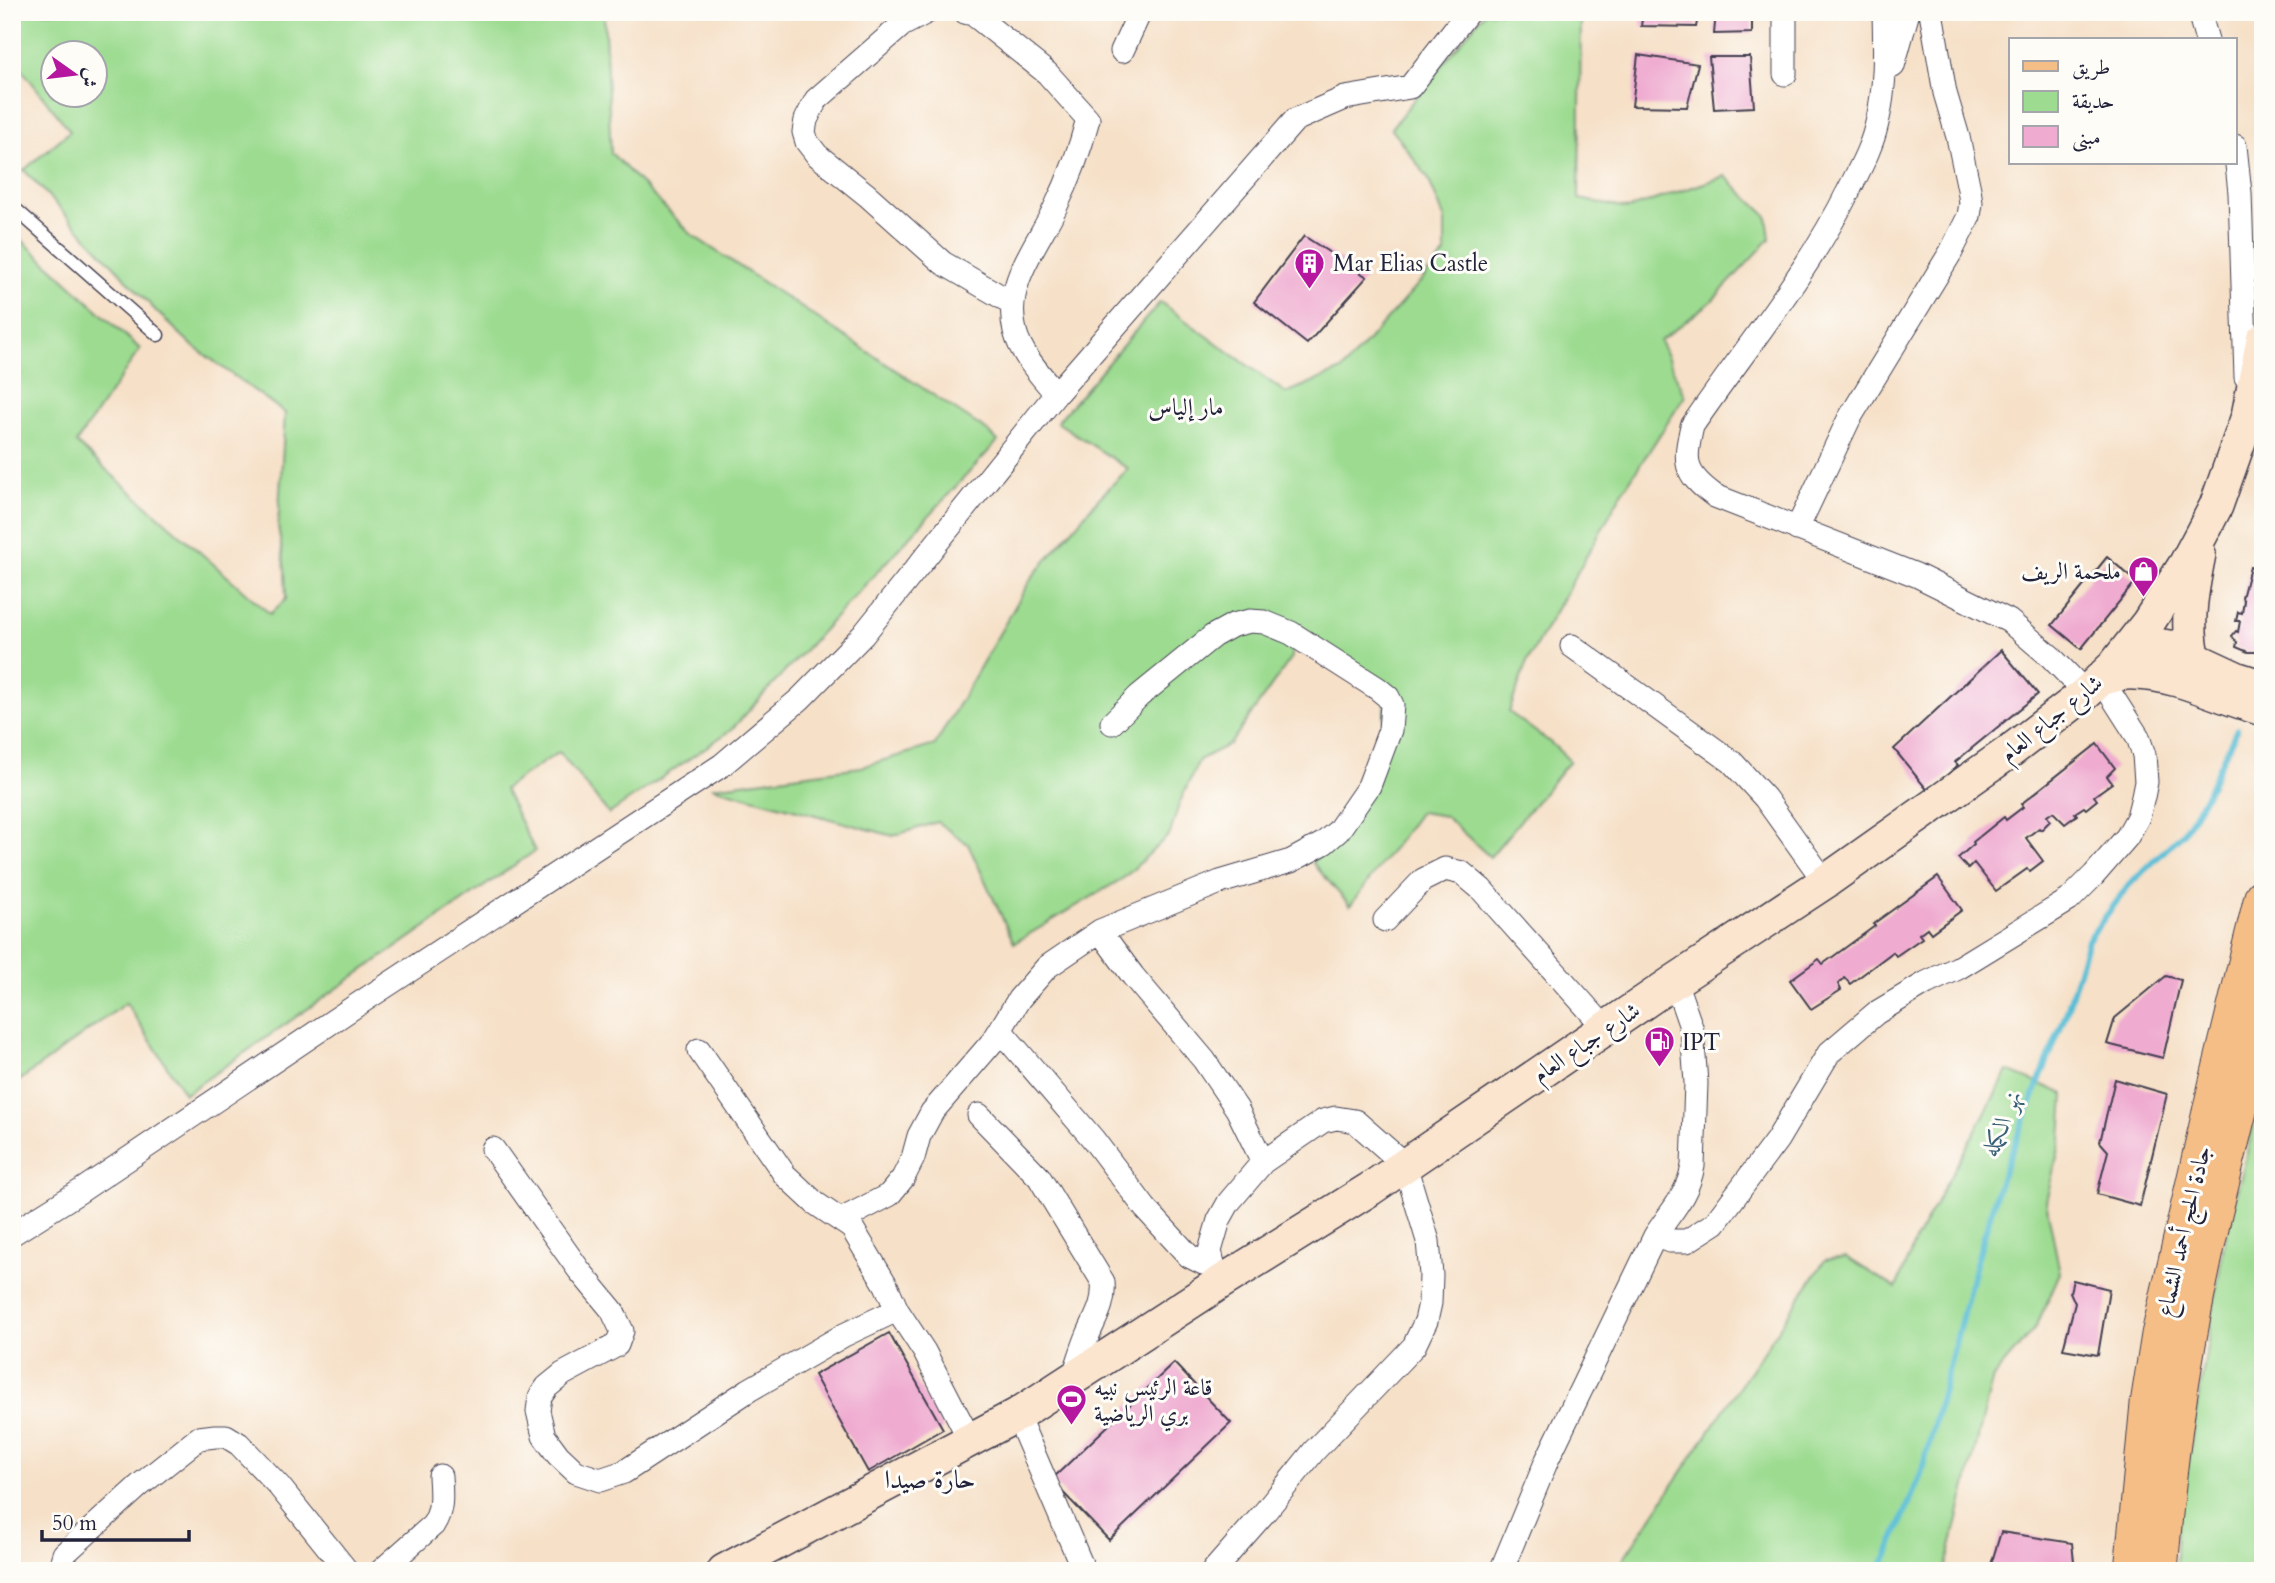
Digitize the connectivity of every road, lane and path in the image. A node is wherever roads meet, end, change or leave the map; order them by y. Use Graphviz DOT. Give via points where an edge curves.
graph roads {
  1 [pos="927,12"];
  2 [pos="965,12"];
  3 [pos="1140,12"];
  4 [pos="1468,12"];
  5 [pos="1785,12"];
  6 [pos="1884,12"];
  7 [pos="1909,12"];
  8 [pos="1931,12"];
  9 [pos="2199,12"];
  10 [pos="2206,38"];
  11 [pos="1122,51"];
  12 [pos="1785,74"];
  13 [pos="1881,106"];
  14 [pos="2236,155"];
  15 [pos="12,206"];
  16 [pos="1012,303"];
  17 [pos="158,335"];
  18 [pos="2263,340"];
  19 [pos="1056,394"];
  20 [pos="2248,416"];
  21 [pos="1797,529"];
  22 [pos="2202,533"];
  23 [pos="2131,645"];
  24 [pos="1572,646"];
  25 [pos="2194,659"];
  26 [pos="2093,686"];
  27 [pos="2263,687"];
  28 [pos="2263,709"];
  29 [pos="1112,723"];
  30 [pos="1825,882"];
  31 [pos="2263,897"];
  32 [pos="1385,920"];
  33 [pos="1100,931"];
  34 [pos="1675,981"];
  35 [pos="2263,1012"];
  36 [pos="1606,1029"];
  37 [pos="1000,1030"];
  38 [pos="699,1050"];
  39 [pos="979,1115"];
  40 [pos="493,1149"];
  41 [pos="1263,1162"];
  42 [pos="1405,1165"];
  43 [pos="841,1220"];
  44 [pos="12,1234"];
  45 [pos="1655,1236"];
  46 [pos="1215,1274"];
  47 [pos="897,1310"];
  48 [pos="1073,1378"];
  49 [pos="1017,1415"];
  50 [pos="970,1440"];
  51 [pos="440,1476"];
  52 [pos="757,1562"];
  53 [pos="59,1571"];
  54 [pos="347,1571"];
  55 [pos="381,1571"];
  56 [pos="724,1571"];
  57 [pos="1084,1571"];
  58 [pos="1213,1571"];
  59 [pos="1501,1571"];
  60 [pos="2133,1571"];
  61 [pos="2160,1571"];
  1 -- 16 [label="street" via="902,25 816,100 804,132 817,155 943,263"];
  2 -- 16 [label="street" via="1047,73 1088,119 1058,203 1021,271"];
  3 -- 11 [label="street"];
  4 -- 19 [label="street" via="1410,87 1345,98 1296,120"];
  5 -- 12 [label="street"];
  6 -- 13 [label="street" via="1886,62"];
  7 -- 13 [label="street"];
  8 -- 21 [label="street" via="1969,189 1969,216 1849,419"];
  9 -- 10 [label="street"];
  13 -- 21 [label="street" via="1871,144 1837,215 1692,426 1686,454 1698,484 1715,496"];
  14 -- 20 [label="street"];
  15 -- 17 [label="lane"];
  16 -- 19 [label="street" via="1023,352"];
  18 -- 20 [label="main road, شارع جباع العام"];
  19 -- 44 [label="street" via="863,635 800,699 722,765"];
  20 -- 22 [label="main road, شارع جباع العام"];
  21 -- 26 [label="street" via="1916,575 2009,621"];
  22 -- 23 [label="main road, شارع جباع العام"];
  22 -- 25 [label="main road" via="2189,615"];
  23 -- 25 [label="main road" via="2160,645"];
  23 -- 26 [label="main road, شارع جباع العام"];
  24 -- 30 [label="street" via="1732,762 1765,798"];
  25 -- 27 [label="main road"];
  26 -- 28 [label="main road" via="2133,673 2150,674"];
  26 -- 30 [label="main road, شارع جباع العام" via="2010,752"];
  26 -- 45 [label="street" via="2138,737 2144,755 2143,797 2127,837 2069,900 1876,1013 1829,1054 1777,1140 1715,1223 1687,1241"];
  29 -- 33 [label="street" via="1213,636 1250,621 1291,633 1377,688 1392,705 1390,730 1369,786 1338,831 1324,843 1291,861 1220,882"];
  30 -- 34 [label="main road, شارع جباع العام"];
  31 -- 60 [label="main road, جادة الحج أحمد الشماع" via="2160,1335"];
  32 -- 36 [label="street" via="1423,880 1445,869 1462,873"];
  33 -- 37 [label="street" via="1047,967"];
  33 -- 41 [label="street" via="1204,1060 1237,1109"];
  34 -- 36 [label="main road, شارع جباع العام"];
  34 -- 45 [label="street" via="1692,1030 1696,1083 1693,1166 1682,1200"];
  35 -- 61 [label="main road, جادة الحج أحمد الشماع" via="2188,1339"];
  36 -- 42 [label="main road, شارع جباع العام"];
  37 -- 43 [label="street" via="932,1112 903,1178 889,1195"];
  37 -- 46 [label="street" via="1145,1208 1189,1255"];
  38 -- 43 [label="street" via="785,1175"];
  39 -- 48 [label="street" via="1038,1177 1103,1282 1099,1314"];
  40 -- 47 [label="street" via="620,1324 617,1345 563,1374 540,1397 544,1436 576,1472 590,1478 600,1480 624,1472 749,1390"];
  41 -- 42 [label="street" via="1323,1121 1347,1118 1364,1127"];
  41 -- 46 [label="street" via="1219,1220 1210,1251"];
  42 -- 46 [label="main road, شارع جباع العام"];
  42 -- 58 [label="street" via="1428,1241 1431,1275 1426,1321 1414,1346 1314,1451"];
  43 -- 47 [label="street" via="852,1228"];
  45 -- 59 [label="street" via="1547,1460"];
  46 -- 48 [label="main road, شارع جباع العام"];
  47 -- 50 [label="street"];
  48 -- 49 [label="main road, شارع جباع العام"];
  49 -- 50 [label="main road, شارع جباع العام"];
  49 -- 57 [label="street"];
  50 -- 52 [label="main road, شارع جباع العام"];
  51 -- 55 [label="street" via="439,1517"];
  52 -- 56 [label="main road, شارع جباع العام"];
  53 -- 54 [label="street" via="64,1554 179,1453 199,1438 226,1436 279,1486"];
}
